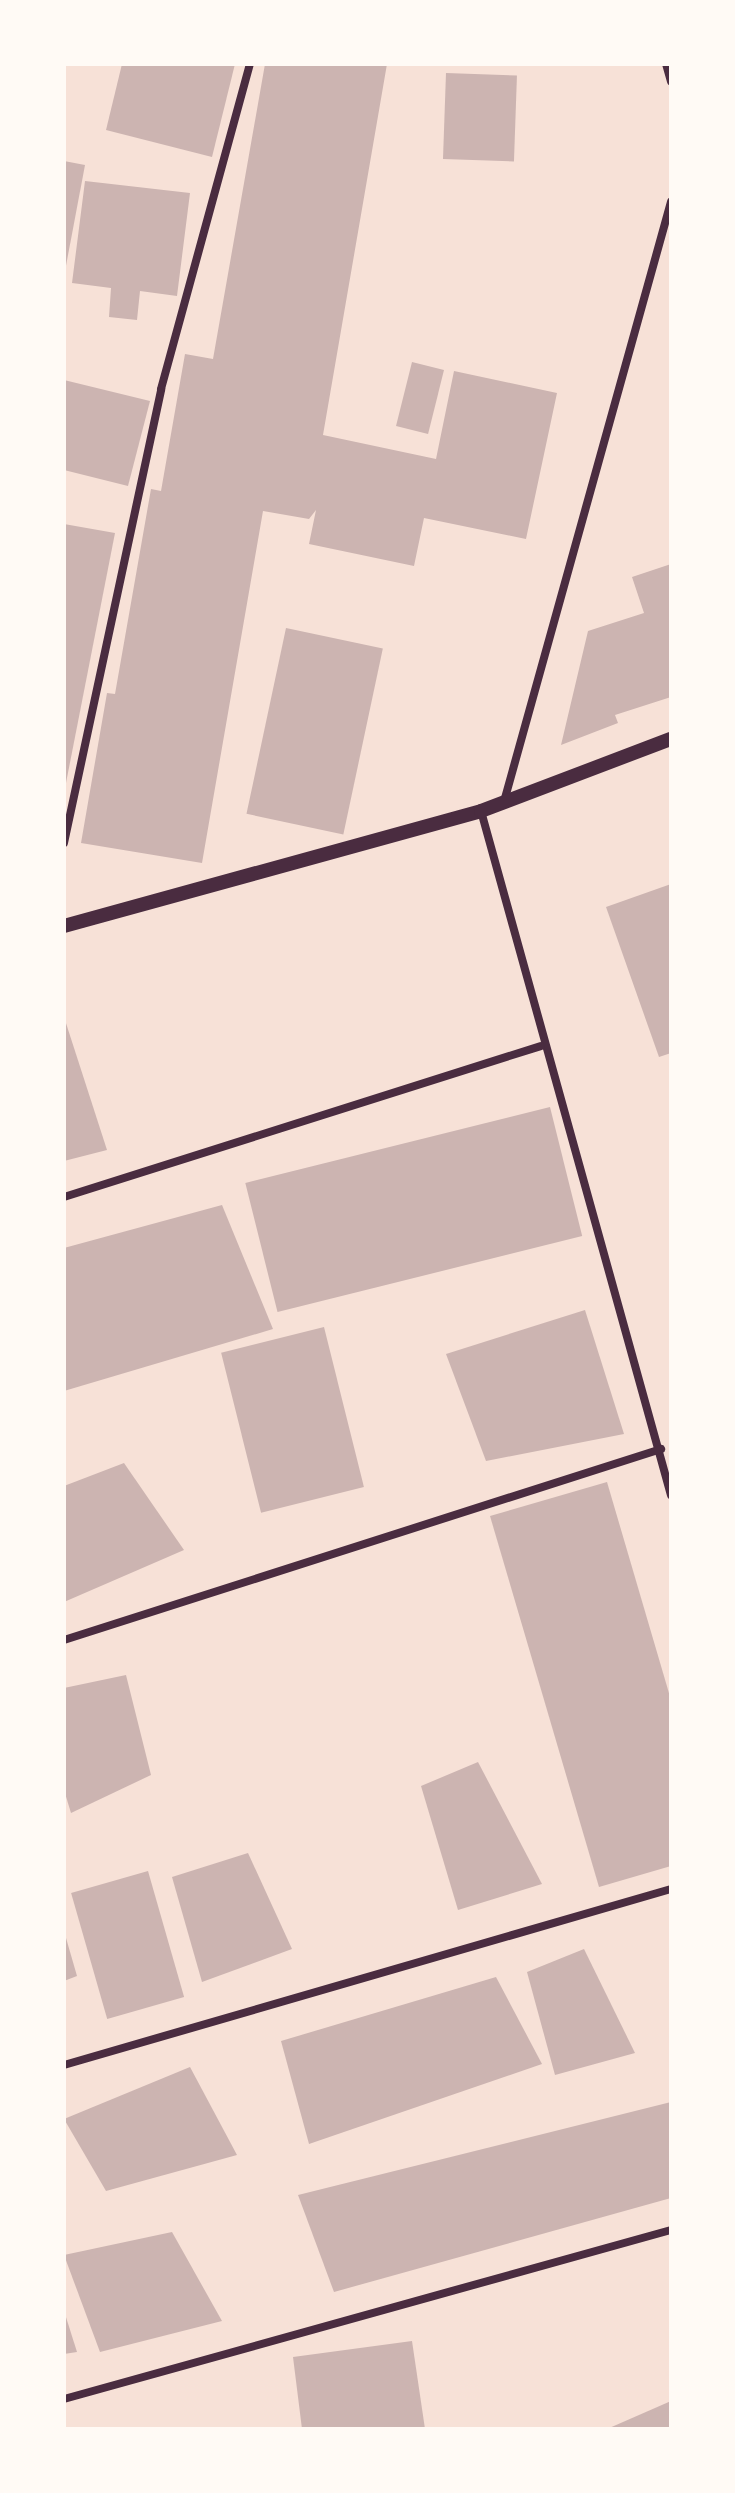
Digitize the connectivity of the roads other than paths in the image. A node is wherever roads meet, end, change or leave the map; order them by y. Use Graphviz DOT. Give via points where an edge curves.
graph roads {
  1 [pos="250,64"];
  2 [pos="666,64"];
  3 [pos="671,81"];
  4 [pos="671,202"];
  5 [pos="671,739"];
  6 [pos="505,798"];
  7 [pos="481,811"];
  8 [pos="64,843"];
  9 [pos="64,926"];
  10 [pos="541,1046"];
  11 [pos="64,1197"];
  12 [pos="661,1449"];
  13 [pos="671,1495"];
  14 [pos="64,1640"];
  15 [pos="671,1889"];
  16 [pos="64,2065"];
  17 [pos="671,2230"];
  18 [pos="64,2399"];
  1 -- 8 [label="street" via="161,389"];
  2 -- 3 [label="street"];
  4 -- 6 [label="street"];
  5 -- 6 [label="street"];
  6 -- 7 [label="street"];
  7 -- 9 [label="street"];
  7 -- 10 [label="street"];
  10 -- 11 [label="street"];
  10 -- 12 [label="street"];
  12 -- 13 [label="street"];
  12 -- 14 [label="street"];
  15 -- 16 [label="street"];
  17 -- 18 [label="street"];
}
